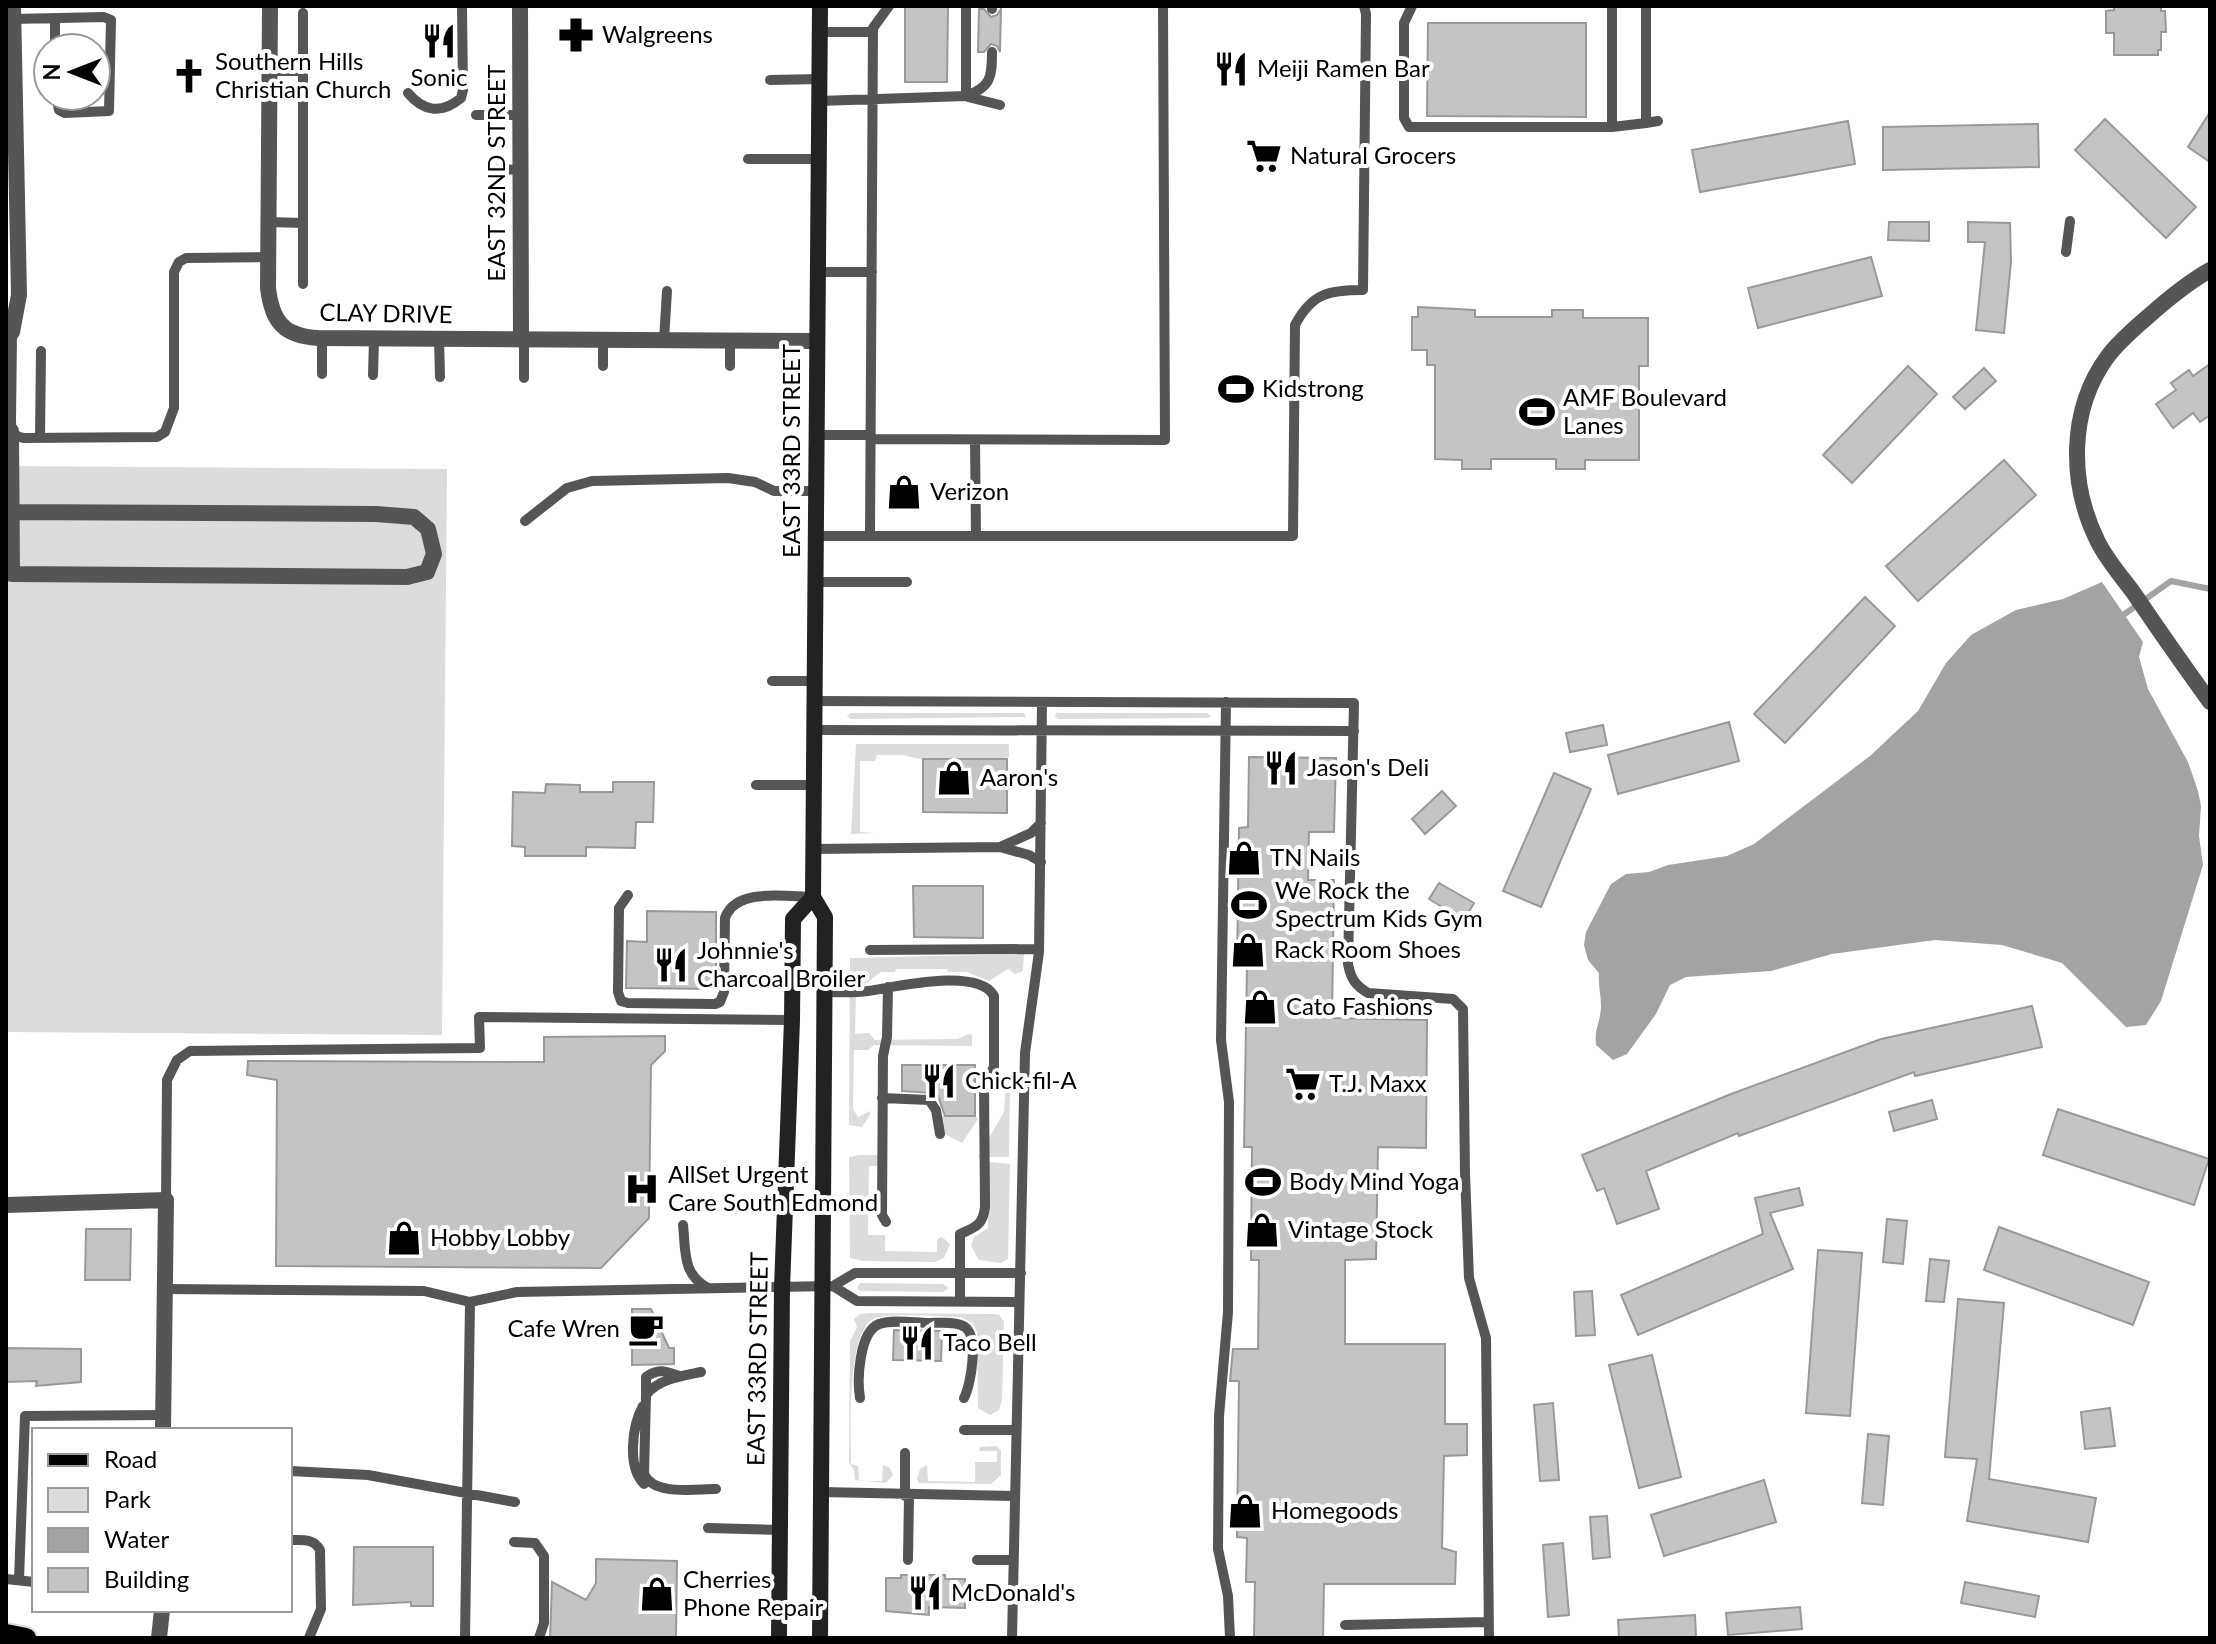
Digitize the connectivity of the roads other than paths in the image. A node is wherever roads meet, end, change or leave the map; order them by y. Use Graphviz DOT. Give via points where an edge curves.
graph roads {
  1 [pos="270,6"];
  2 [pos="462,6"];
  3 [pos="520,6"];
  4 [pos="820,6"];
  5 [pos="889,6"];
  6 [pos="966,6"];
  7 [pos="1163,6"];
  8 [pos="1364,6"];
  9 [pos="1412,6"];
  10 [pos="1612,6"];
  11 [pos="1646,6"];
  12 [pos="13,13"];
  13 [pos="303,13"];
  14 [pos="55,20"];
  15 [pos="55,32"];
  16 [pos="111,32"];
  17 [pos="820,32"];
  18 [pos="873,32"];
  19 [pos="992,52"];
  20 [pos="270,71"];
  21 [pos="303,71"];
  22 [pos="819,79"];
  23 [pos="770,80"];
  24 [pos="408,93"];
  25 [pos="966,96"];
  26 [pos="819,101"];
  27 [pos="873,101"];
  28 [pos="1000,105"];
  29 [pos="63,112"];
  30 [pos="106,112"];
  31 [pos="476,115"];
  32 [pos="520,115"];
  33 [pos="1658,121"];
  34 [pos="1646,123"];
  35 [pos="1612,127"];
  36 [pos="748,159"];
  37 [pos="819,159"];
  38 [pos="498,169"];
  39 [pos="521,170"];
  40 [pos="2070,221"];
  41 [pos="268,222"];
  42 [pos="303,223"];
  43 [pos="2066,252"];
  44 [pos="268,257"];
  45 [pos="2208,270"];
  46 [pos="818,272"];
  47 [pos="872,272"];
  48 [pos="303,284"];
  49 [pos="667,291"];
  50 [pos="9,336"];
  51 [pos="322,338"];
  52 [pos="374,339"];
  53 [pos="439,339"];
  54 [pos="522,340"];
  55 [pos="603,340"];
  56 [pos="664,340"];
  57 [pos="730,340"];
  58 [pos="817,341"];
  59 [pos="41,351"];
  60 [pos="603,366"];
  61 [pos="730,366"];
  62 [pos="322,374"];
  63 [pos="373,375"];
  64 [pos="440,377"];
  65 [pos="524,378"];
  66 [pos="11,431"];
  67 [pos="816,435"];
  68 [pos="871,437"];
  69 [pos="40,438"];
  70 [pos="975,440"];
  71 [pos="816,491"];
  72 [pos="12,512"];
  73 [pos="525,521"];
  74 [pos="815,536"];
  75 [pos="870,536"];
  76 [pos="976,536"];
  77 [pos="815,582"];
  78 [pos="907,582"];
  79 [pos="772,681"];
  80 [pos="815,681"];
  81 [pos="814,701"];
  82 [pos="1042,702"];
  83 [pos="1226,702"];
  84 [pos="2210,702"];
  85 [pos="814,730"];
  86 [pos="1041,730"];
  87 [pos="1225,731"];
  88 [pos="1354,731"];
  89 [pos="756,785"];
  90 [pos="814,785"];
  91 [pos="1041,823"];
  92 [pos="1000,847"];
  93 [pos="813,849"];
  94 [pos="1041,862"];
  95 [pos="628,895"];
  96 [pos="813,897"];
  97 [pos="1039,949"];
  98 [pos="870,950"];
  99 [pos="888,987"];
  100 [pos="824,992"];
  101 [pos="792,1020"];
  102 [pos="882,1098"];
  103 [pos="940,1134"];
  104 [pos="166,1200"];
  105 [pos="6,1205"];
  106 [pos="886,1222"];
  107 [pos="683,1225"];
  108 [pos="960,1272"];
  109 [pos="1021,1273"];
  110 [pos="828,1286"];
  111 [pos="782,1288"];
  112 [pos="165,1289"];
  113 [pos="710,1289"];
  114 [pos="470,1302"];
  115 [pos="960,1302"];
  116 [pos="1018,1302"];
  117 [pos="701,1372"];
  118 [pos="860,1398"];
  119 [pos="964,1398"];
  120 [pos="163,1422"];
  121 [pos="964,1430"];
  122 [pos="1015,1430"];
  123 [pos="905,1453"];
  124 [pos="292,1471"];
  125 [pos="716,1489"];
  126 [pos="821,1492"];
  127 [pos="468,1494"];
  128 [pos="907,1496"];
  129 [pos="1014,1496"];
  130 [pos="515,1502"];
  131 [pos="708,1528"];
  132 [pos="780,1530"];
  133 [pos="292,1540"];
  134 [pos="514,1542"];
  135 [pos="908,1560"];
  136 [pos="977,1560"];
  137 [pos="1013,1560"];
  138 [pos="6,1579"];
  139 [pos="19,1580"];
  140 [pos="32,1582"];
  141 [pos="162,1612"];
  142 [pos="1488,1622"];
  143 [pos="1345,1625"];
  144 [pos="6,1634"];
  145 [pos="26,1638"];
  146 [pos="159,1638"];
  147 [pos="309,1638"];
  148 [pos="465,1638"];
  149 [pos="539,1638"];
  150 [pos="779,1638"];
  151 [pos="820,1638"];
  152 [pos="1012,1638"];
  153 [pos="1230,1638"];
  154 [pos="1489,1638"];
  1 -- 20 [label="street, CLAY DRIVE"];
  2 -- 24 [label="lane" via="461,98 428,109"];
  3 -- 32 [label="street, EAST 32ND STREET"];
  4 -- 17 [label="main road, EAST 33RD STREET"];
  5 -- 18 [label="lane"];
  6 -- 25 [label="lane"];
  7 -- 70 [label="lane" via="1165,440"];
  8 -- 76 [label="lane" via="1363,290 1336,290 1317,298 1295,325 1293,536"];
  9 -- 35 [label="lane" via="1404,23 1404,118 1409,127"];
  10 -- 35 [label="lane"];
  11 -- 34 [label="lane"];
  12 -- 14 [label="lane"];
  12 -- 50 [label="street" via="19,295"];
  13 -- 21 [label="lane"];
  14 -- 15 [label="lane"];
  14 -- 16 [label="lane" via="109,18"];
  17 -- 18 [label="lane"];
  17 -- 22 [label="main road, EAST 33RD STREET"];
  18 -- 27 [label="lane"];
  19 -- 25 [label="lane" via="989,80 982,90"];
  20 -- 21 [label="lane"];
  20 -- 41 [label="street, CLAY DRIVE"];
  21 -- 42 [label="lane"];
  22 -- 23 [label="lane"];
  22 -- 26 [label="main road, EAST 33RD STREET"];
  25 -- 27 [label="lane"];
  25 -- 28 [label="lane"];
  26 -- 27 [label="lane"];
  26 -- 37 [label="main road, EAST 33RD STREET"];
  27 -- 47 [label="lane"];
  29 -- 30 [label="lane"];
  31 -- 32 [label="lane"];
  32 -- 39 [label="street, EAST 32ND STREET"];
  33 -- 34 [label="lane"];
  34 -- 35 [label="lane"];
  36 -- 37 [label="lane"];
  37 -- 46 [label="main road, EAST 33RD STREET"];
  38 -- 39 [label="lane"];
  39 -- 54 [label="street, EAST 32ND STREET"];
  40 -- 43 [label="lane"];
  41 -- 42 [label="lane"];
  41 -- 44 [label="street, CLAY DRIVE"];
  42 -- 48 [label="lane"];
  44 -- 51 [label="street, CLAY DRIVE" via="275,317 295,335"];
  44 -- 69 [label="lane" via="179,262 174,272 174,408 165,432 141,439"];
  45 -- 84 [label="street" via="2125,336 2103,365 2078,430 2077,474 2098,544"];
  46 -- 47 [label="lane"];
  46 -- 58 [label="main road, EAST 33RD STREET"];
  47 -- 68 [label="lane"];
  49 -- 56 [label="lane"];
  50 -- 66 [label="lane"];
  51 -- 52 [label="street, CLAY DRIVE"];
  51 -- 62 [label="lane"];
  52 -- 53 [label="street, CLAY DRIVE"];
  52 -- 63 [label="lane"];
  53 -- 54 [label="street, CLAY DRIVE"];
  53 -- 64 [label="lane"];
  54 -- 55 [label="street, CLAY DRIVE"];
  54 -- 65 [label="lane"];
  55 -- 56 [label="street, CLAY DRIVE"];
  55 -- 60 [label="lane"];
  56 -- 57 [label="street, CLAY DRIVE"];
  57 -- 58 [label="street, CLAY DRIVE"];
  57 -- 61 [label="lane"];
  58 -- 67 [label="main road, EAST 33RD STREET"];
  59 -- 69 [label="lane"];
  66 -- 69 [label="lane" via="18,437"];
  66 -- 72 [label="street"];
  67 -- 68 [label="lane"];
  67 -- 71 [label="main road, EAST 33RD STREET"];
  68 -- 70 [label="lane"];
  68 -- 75 [label="lane"];
  70 -- 76 [label="lane"];
  71 -- 73 [label="lane" via="774,491 728,478 592,481 567,488"];
  71 -- 74 [label="main road, EAST 33RD STREET"];
  72 -- 72 [label="street" via="12,574 407,577 427,572 434,554 428,529 414,517"];
  74 -- 75 [label="lane"];
  74 -- 77 [label="main road, EAST 33RD STREET"];
  75 -- 76 [label="lane"];
  77 -- 78 [label="lane"];
  77 -- 80 [label="main road, EAST 33RD STREET"];
  79 -- 80 [label="lane"];
  80 -- 81 [label="main road, EAST 33RD STREET"];
  81 -- 82 [label="lane"];
  81 -- 85 [label="main road, EAST 33RD STREET"];
  82 -- 83 [label="lane"];
  82 -- 86 [label="lane"];
  83 -- 87 [label="lane"];
  83 -- 88 [label="lane" via="1354,703"];
  85 -- 86 [label="lane"];
  85 -- 90 [label="main road, EAST 33RD STREET"];
  86 -- 87 [label="lane"];
  86 -- 91 [label="lane"];
  87 -- 88 [label="lane"];
  87 -- 153 [label="lane" via="1221,1040 1229,1102 1228,1312 1219,1416 1218,1549"];
  88 -- 142 [label="lane" via="1351,977 1368,993 1453,999 1463,1009 1469,1278 1486,1338"];
  89 -- 90 [label="lane"];
  90 -- 93 [label="main road, EAST 33RD STREET"];
  91 -- 92 [label="lane"];
  91 -- 94 [label="lane"];
  92 -- 93 [label="lane"];
  92 -- 94 [label="lane"];
  93 -- 96 [label="main road, EAST 33RD STREET"];
  94 -- 97 [label="lane"];
  95 -- 96 [label="lane" via="619,915 621,1001 715,1004 724,992 729,910 754,896"];
  96 -- 100 [label="main road, EAST 33RD STREET" via="825,917"];
  96 -- 101 [label="main road, EAST 33RD STREET" via="793,919"];
  97 -- 98 [label="lane"];
  97 -- 109 [label="lane" via="1025,1053"];
  99 -- 100 [label="lane"];
  99 -- 102 [label="lane"];
  99 -- 108 [label="lane" via="930,981 979,983 994,996 994,1067 984,1085 984,1219 960,1234"];
  100 -- 110 [label="main road, EAST 33RD STREET"];
  101 -- 104 [label="lane" via="479,1017 480,1048 190,1051 177,1060 167,1080"];
  101 -- 111 [label="main road, EAST 33RD STREET"];
  102 -- 103 [label="lane" via="929,1100"];
  102 -- 106 [label="lane"];
  104 -- 105 [label="street"];
  104 -- 112 [label="street"];
  107 -- 113 [label="lane" via="691,1276"];
  108 -- 109 [label="lane"];
  108 -- 110 [label="lane" via="855,1273"];
  108 -- 115 [label="lane"];
  109 -- 116 [label="lane"];
  110 -- 111 [label="lane"];
  110 -- 115 [label="lane" via="857,1301"];
  110 -- 126 [label="main road, EAST 33RD STREET"];
  111 -- 113 [label="lane"];
  111 -- 132 [label="main road, EAST 33RD STREET"];
  112 -- 114 [label="lane" via="424,1291"];
  112 -- 120 [label="street"];
  113 -- 114 [label="lane" via="517,1292"];
  114 -- 127 [label="lane"];
  115 -- 116 [label="lane"];
  116 -- 122 [label="lane"];
  117 -- 125 [label="lane" via="651,1388 645,1400 644,1474 662,1488"];
  118 -- 119 [label="lane" via="858,1373 874,1327 950,1323 964,1326 971,1337 972,1371"];
  120 -- 139 [label="lane" via="25,1416"];
  121 -- 122 [label="lane"];
  122 -- 129 [label="lane"];
  123 -- 128 [label="lane"];
  124 -- 127 [label="lane" via="368,1475"];
  126 -- 128 [label="lane"];
  126 -- 151 [label="main road, EAST 33RD STREET"];
  127 -- 130 [label="lane"];
  127 -- 148 [label="lane"];
  128 -- 129 [label="lane"];
  128 -- 135 [label="lane"];
  129 -- 137 [label="lane"];
  131 -- 132 [label="lane"];
  132 -- 150 [label="main road, EAST 33RD STREET"];
  133 -- 147 [label="lane" via="308,1540 320,1550 321,1609"];
  134 -- 149 [label="lane" via="535,1543 544,1556 544,1623"];
  136 -- 137 [label="lane"];
  137 -- 152 [label="lane"];
  138 -- 139 [label="lane"];
  139 -- 140 [label="lane"];
  141 -- 146 [label="street"];
  142 -- 143 [label="lane"];
  142 -- 154 [label="lane"];
  144 -- 145 [label="main road"];
}
